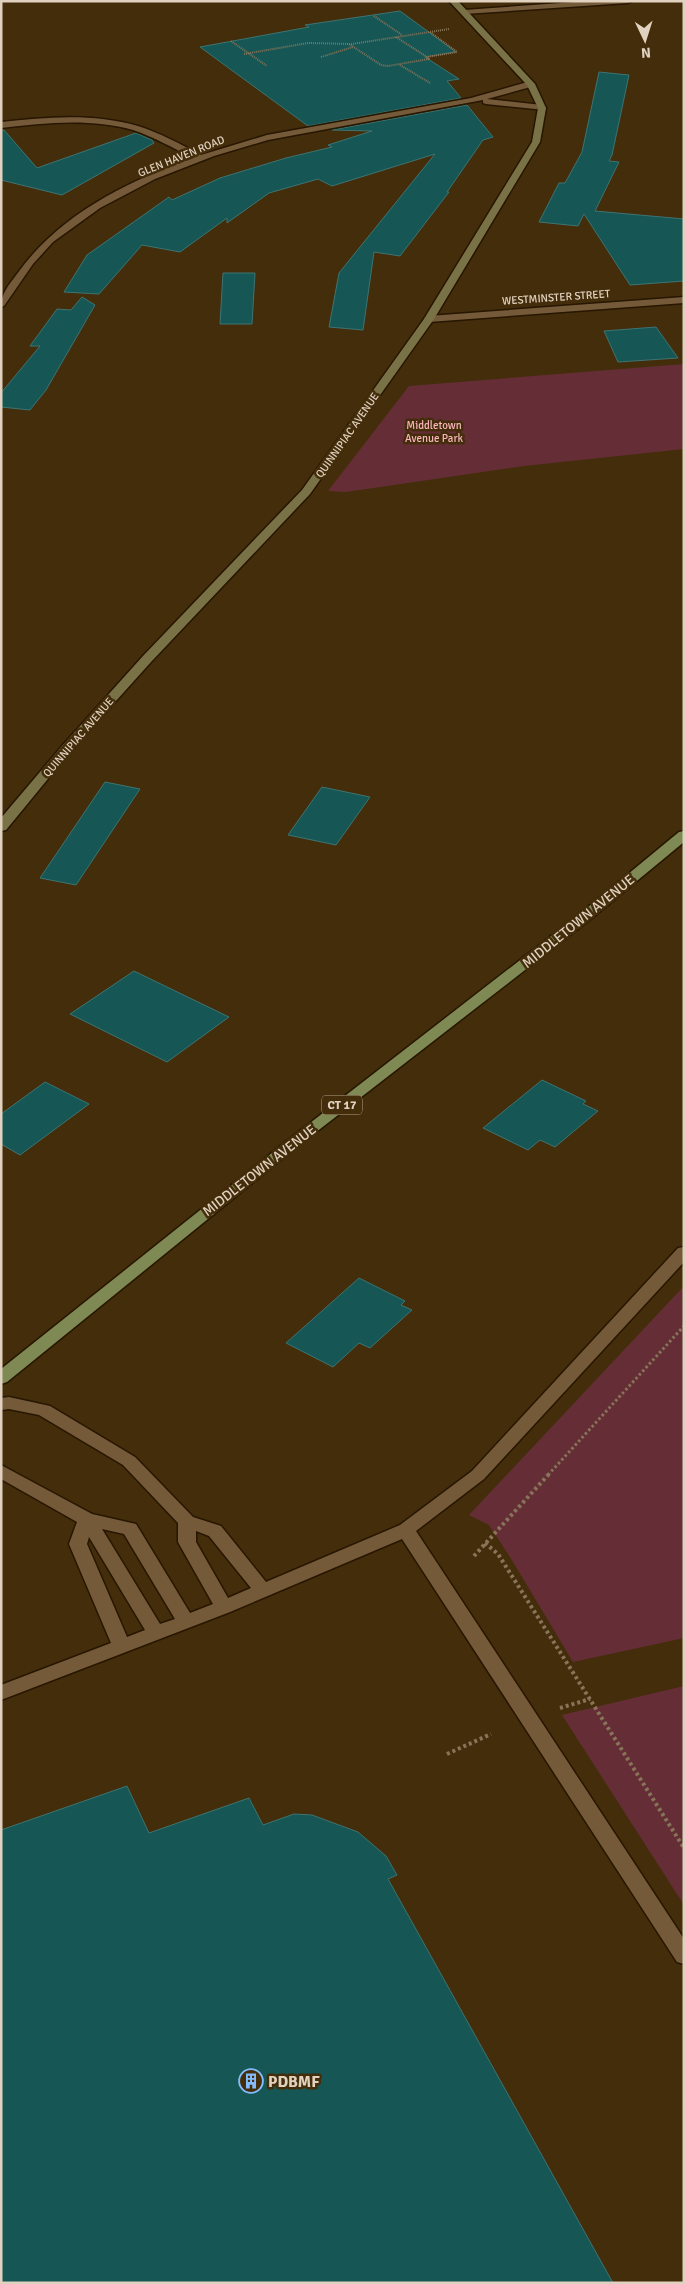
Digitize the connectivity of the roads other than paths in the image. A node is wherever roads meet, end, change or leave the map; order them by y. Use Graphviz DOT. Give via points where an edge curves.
graph roads {
  1 [pos="453,1"];
  2 [pos="628,1"];
  3 [pos="464,12"];
  4 [pos="531,84"];
  5 [pos="472,100"];
  6 [pos="542,108"];
  7 [pos="1,125"];
  8 [pos="200,158"];
  9 [pos="684,300"];
  10 [pos="1,304"];
  11 [pos="429,319"];
  12 [pos="1,827"];
  13 [pos="684,835"];
  14 [pos="684,1252"];
  15 [pos="1,1378"];
  16 [pos="1,1404"];
  17 [pos="1,1471"];
  18 [pos="87,1519"];
  19 [pos="187,1522"];
  20 [pos="406,1530"];
  21 [pos="263,1591"];
  22 [pos="224,1607"];
  23 [pos="186,1622"];
  24 [pos="156,1633"];
  25 [pos="122,1647"];
  26 [pos="1,1694"];
  27 [pos="684,1956"];
  1 -- 3 [label="main road"];
  2 -- 3 [label="street"];
  3 -- 4 [label="main road"];
  4 -- 5 [label="street, GLEN HAVEN ROAD"];
  4 -- 6 [label="main road"];
  5 -- 6 [label="street, GLEN HAVEN ROAD"];
  5 -- 8 [label="street, GLEN HAVEN ROAD" via="266,138"];
  6 -- 11 [label="main road, QUINNIPIAC AVENUE" via="536,142"];
  7 -- 8 [label="street" via="60,120 112,124 150,134"];
  8 -- 10 [label="street, GLEN HAVEN ROAD" via="119,194 86,213 50,240"];
  9 -- 11 [label="street, WESTMINSTER STREET"];
  11 -- 12 [label="main road, QUINNIPIAC AVENUE" via="306,492 147,659"];
  13 -- 15 [label="main road, MIDDLETOWN AVENUE / CT 17"];
  14 -- 20 [label="street" via="478,1475"];
  16 -- 19 [label="street" via="44,1410 129,1461"];
  17 -- 18 [label="street"];
  18 -- 23 [label="street" via="130,1529"];
  18 -- 24 [label="street"];
  18 -- 25 [label="street" via="78,1544"];
  19 -- 21 [label="street" via="215,1531"];
  19 -- 22 [label="street" via="187,1542"];
  20 -- 21 [label="street"];
  20 -- 27 [label="street"];
  21 -- 22 [label="street"];
  22 -- 23 [label="street"];
  23 -- 24 [label="street"];
  24 -- 25 [label="street"];
  25 -- 26 [label="street"];
}
